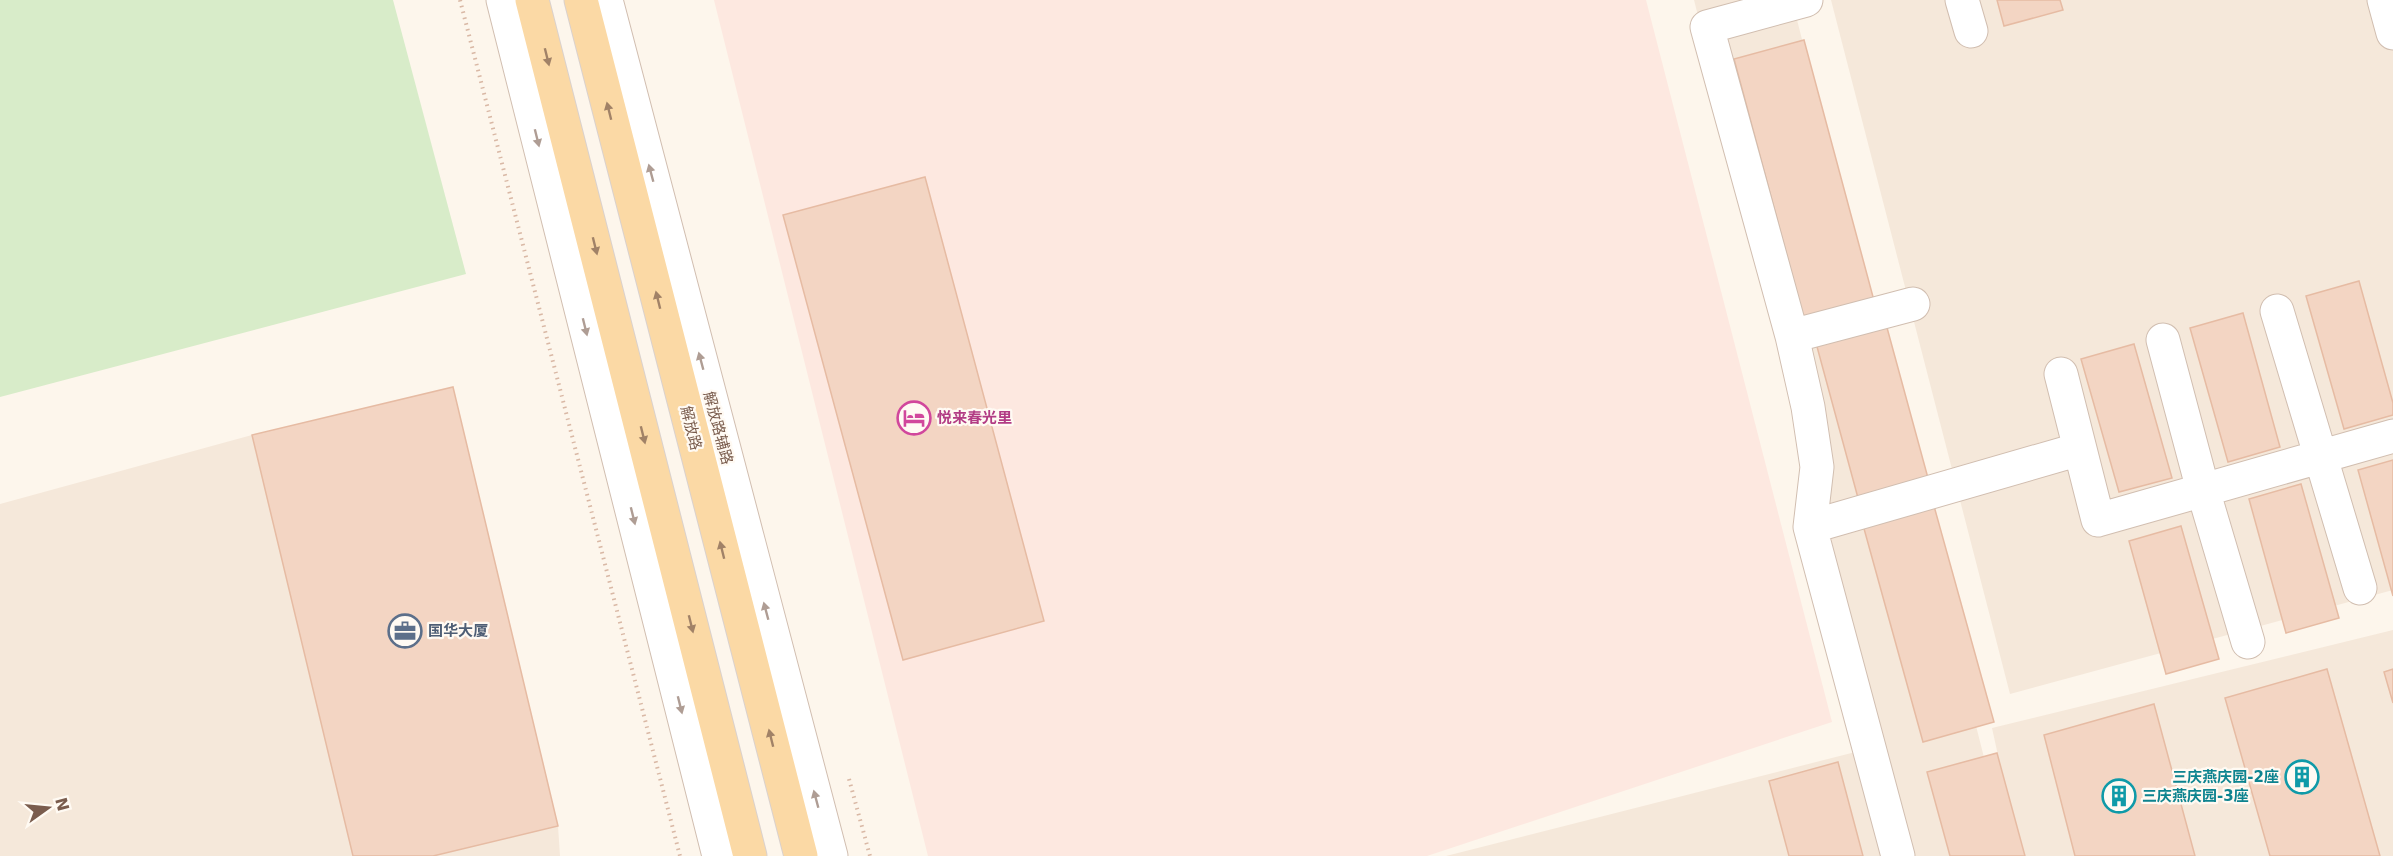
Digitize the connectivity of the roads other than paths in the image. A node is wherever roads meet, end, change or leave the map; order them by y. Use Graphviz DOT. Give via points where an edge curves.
graph roads {
  1 [pos="502,0"];
  2 [pos="532,0"];
  3 [pos="581,0"];
  4 [pos="606,0"];
  5 [pos="1806,0"];
  6 [pos="1962,0"];
  7 [pos="2384,0"];
  8 [pos="1971,31"];
  9 [pos="2393,33"];
  10 [pos="1913,304"];
  11 [pos="2277,311"];
  12 [pos="1792,336"];
  13 [pos="2163,340"];
  14 [pos="2061,374"];
  15 [pos="2393,436"];
  16 [pos="2080,449"];
  17 [pos="2321,457"];
  18 [pos="2203,490"];
  19 [pos="1810,527"];
  20 [pos="2360,588"];
  21 [pos="2248,642"];
  22 [pos="719,856"];
  23 [pos="750,856"];
  24 [pos="801,856"];
  25 [pos="831,856"];
  26 [pos="1898,856"];
  1 -- 22 [label="street, one-way"];
  2 -- 23 [label="main road, one-way"];
  24 -- 3 [label="main road, 解放路, one-way"];
  25 -- 4 [label="street, 解放路辅路, one-way"];
  5 -- 12 [label="street" via="1707,27"];
  6 -- 8 [label="street"];
  7 -- 9 [label="street"];
  10 -- 12 [label="street"];
  11 -- 17 [label="street"];
  12 -- 19 [label="street" via="1817,466"];
  13 -- 18 [label="street"];
  14 -- 16 [label="street"];
  15 -- 17 [label="street"];
  16 -- 18 [label="street" via="2098,520"];
  16 -- 19 [label="street"];
  17 -- 18 [label="street"];
  17 -- 20 [label="street"];
  18 -- 21 [label="street"];
  19 -- 26 [label="street"];
}
